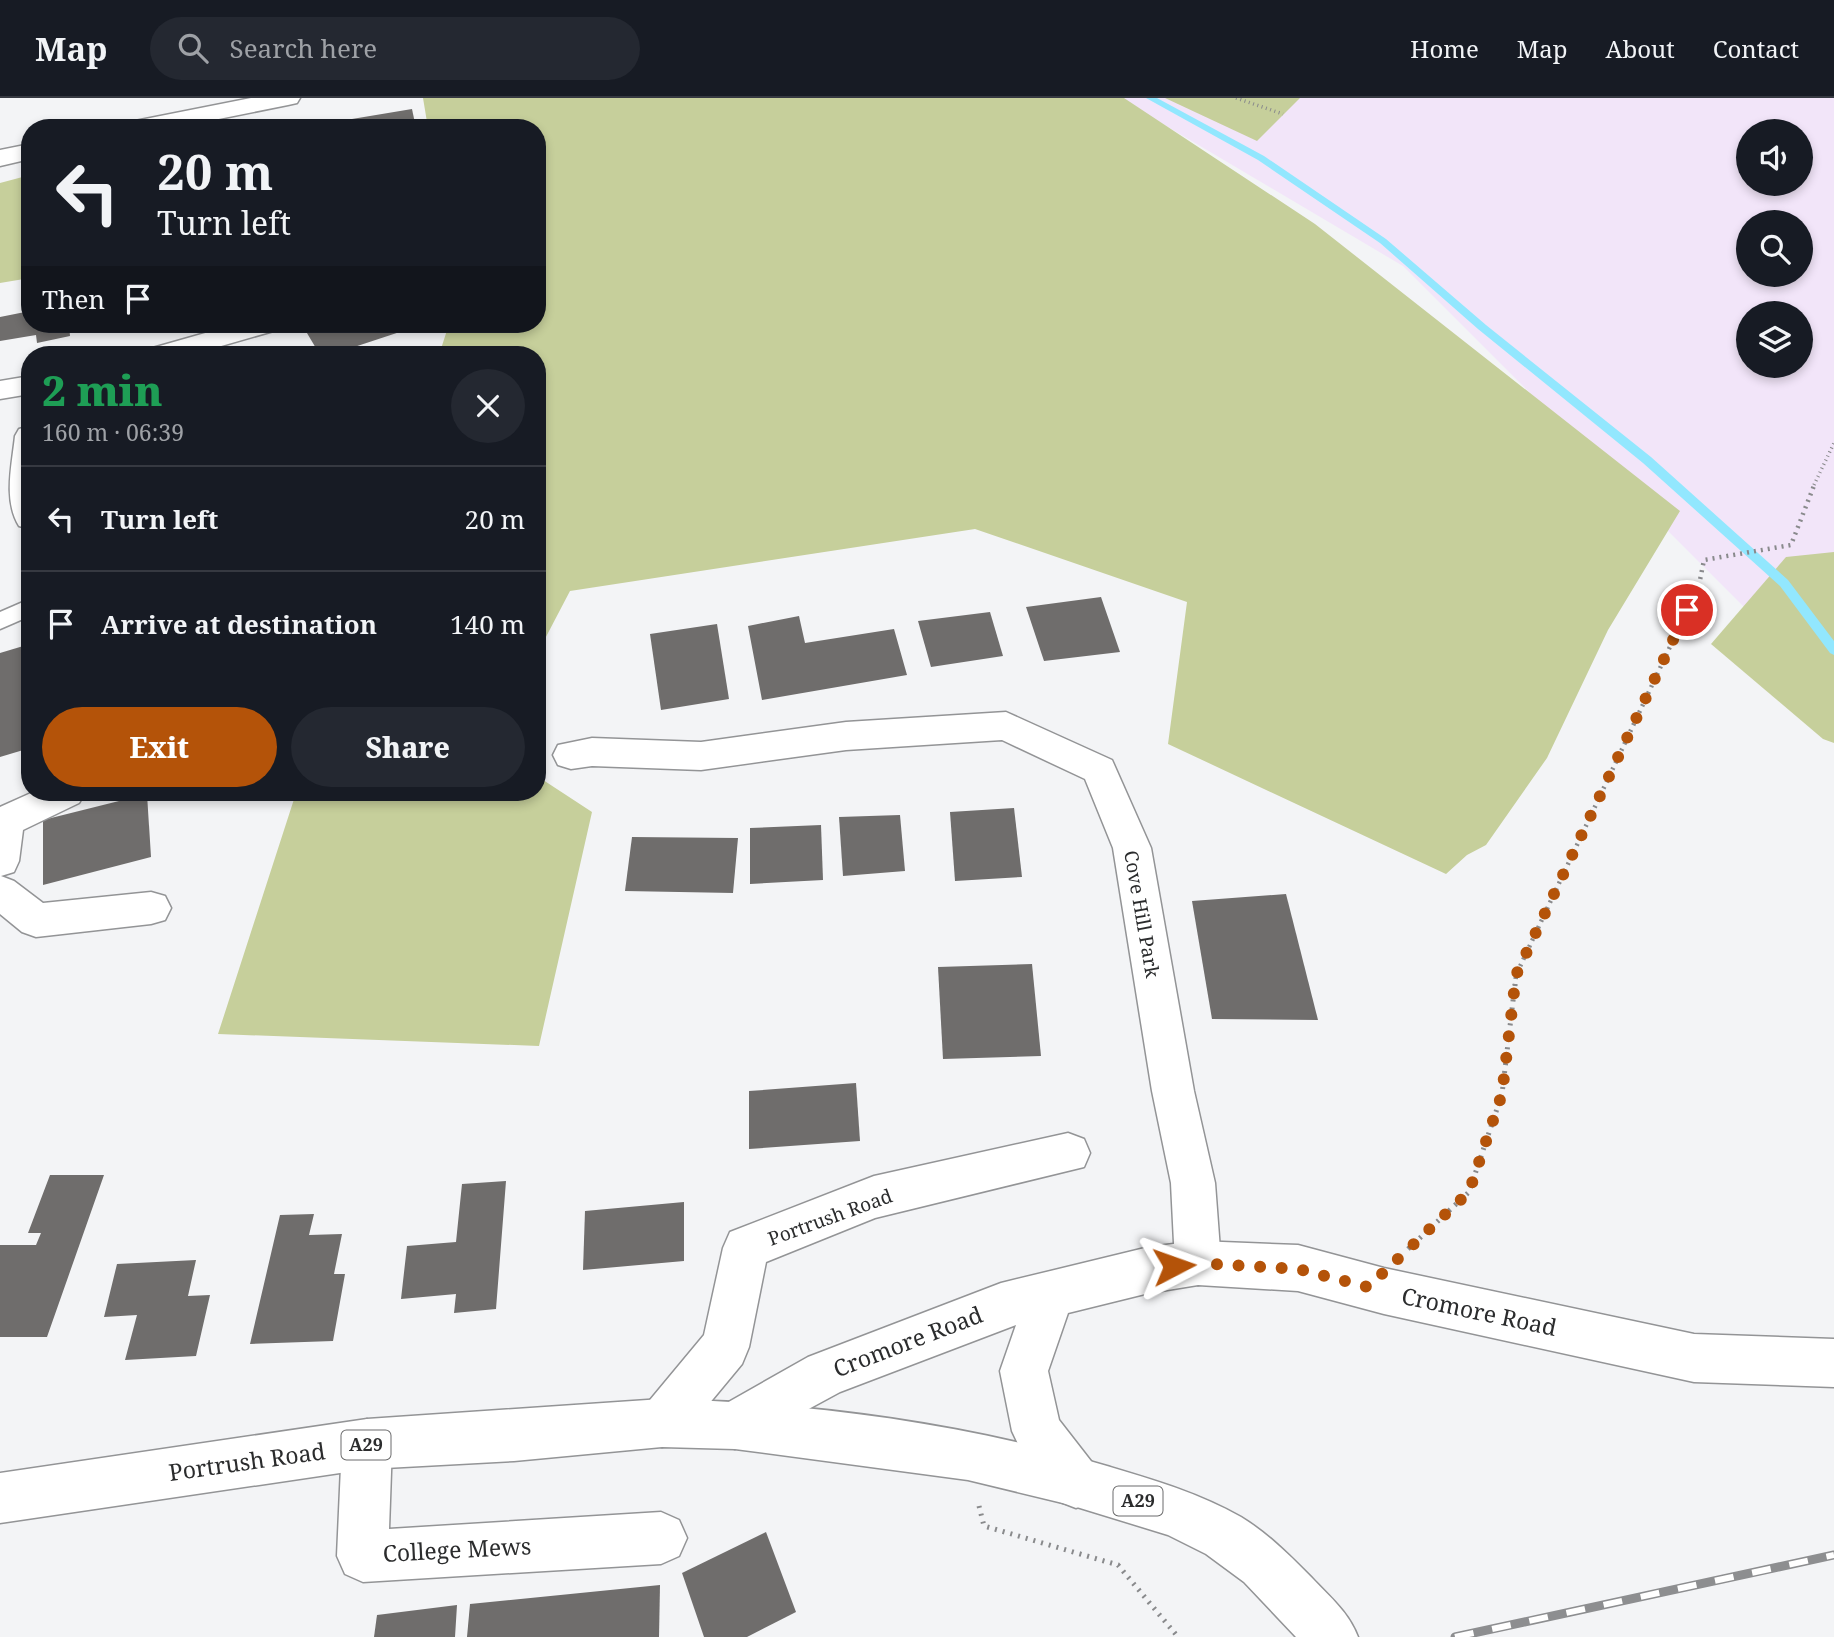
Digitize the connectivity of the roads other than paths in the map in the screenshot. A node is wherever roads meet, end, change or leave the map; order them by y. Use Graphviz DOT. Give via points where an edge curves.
graph roads {
  1 [pos="288,98"];
  2 [pos="181,119"];
  3 [pos="21,153"];
  4 [pos="0,158"];
  5 [pos="236,333"];
  6 [pos="190,346"];
  7 [pos="21,386"];
  8 [pos="0,390"];
  9 [pos="21,611"];
  10 [pos="0,621"];
  11 [pos="571,755"];
  12 [pos="49,801"];
  13 [pos="0,861"];
  14 [pos="0,892"];
  15 [pos="150,908"];
  16 [pos="1068,1153"];
  17 [pos="1198,1263"];
  18 [pos="1051,1293"];
  19 [pos="1834,1363"];
  20 [pos="662,1423"];
  21 [pos="735,1425"];
  22 [pos="367,1444"];
  23 [pos="1076,1483"];
  24 [pos="0,1498"];
  25 [pos="662,1538"];
  26 [pos="1332,1637"];
  1 -- 2 [label="street"];
  3 -- 4 [label="street"];
  5 -- 6 [label="street"];
  7 -- 8 [label="street"];
  9 -- 10 [label="lane"];
  11 -- 17 [label="street, Cove Hill Park" via="701,757 846,736 1006,726 1099,770 1132,848 1193,1183"];
  12 -- 13 [label="street" via="5,822"];
  14 -- 15 [label="street" via="36,920"];
  16 -- 20 [label="street, Portrush Road" via="874,1197 746,1248 725,1347"];
  17 -- 18 [label="street, Cromore Road"];
  17 -- 19 [label="street, Cromore Road" via="1298,1269 1694,1358"];
  18 -- 21 [label="street, Cromore Road" via="1002,1306 833,1371"];
  18 -- 23 [label="street" via="1024,1370 1037,1431"];
  20 -- 21 [label="street, Portrush Road / A29"];
  20 -- 22 [label="street, Portrush Road / A29"];
  21 -- 23 [label="street, Portrush Road / A29" via="968,1455"];
  22 -- 24 [label="street, Portrush Road / A29"];
  22 -- 25 [label="street, College Mews" via="363,1556"];
  23 -- 26 [label="street, A29" via="1177,1513 1224,1536 1288,1588"];
}
